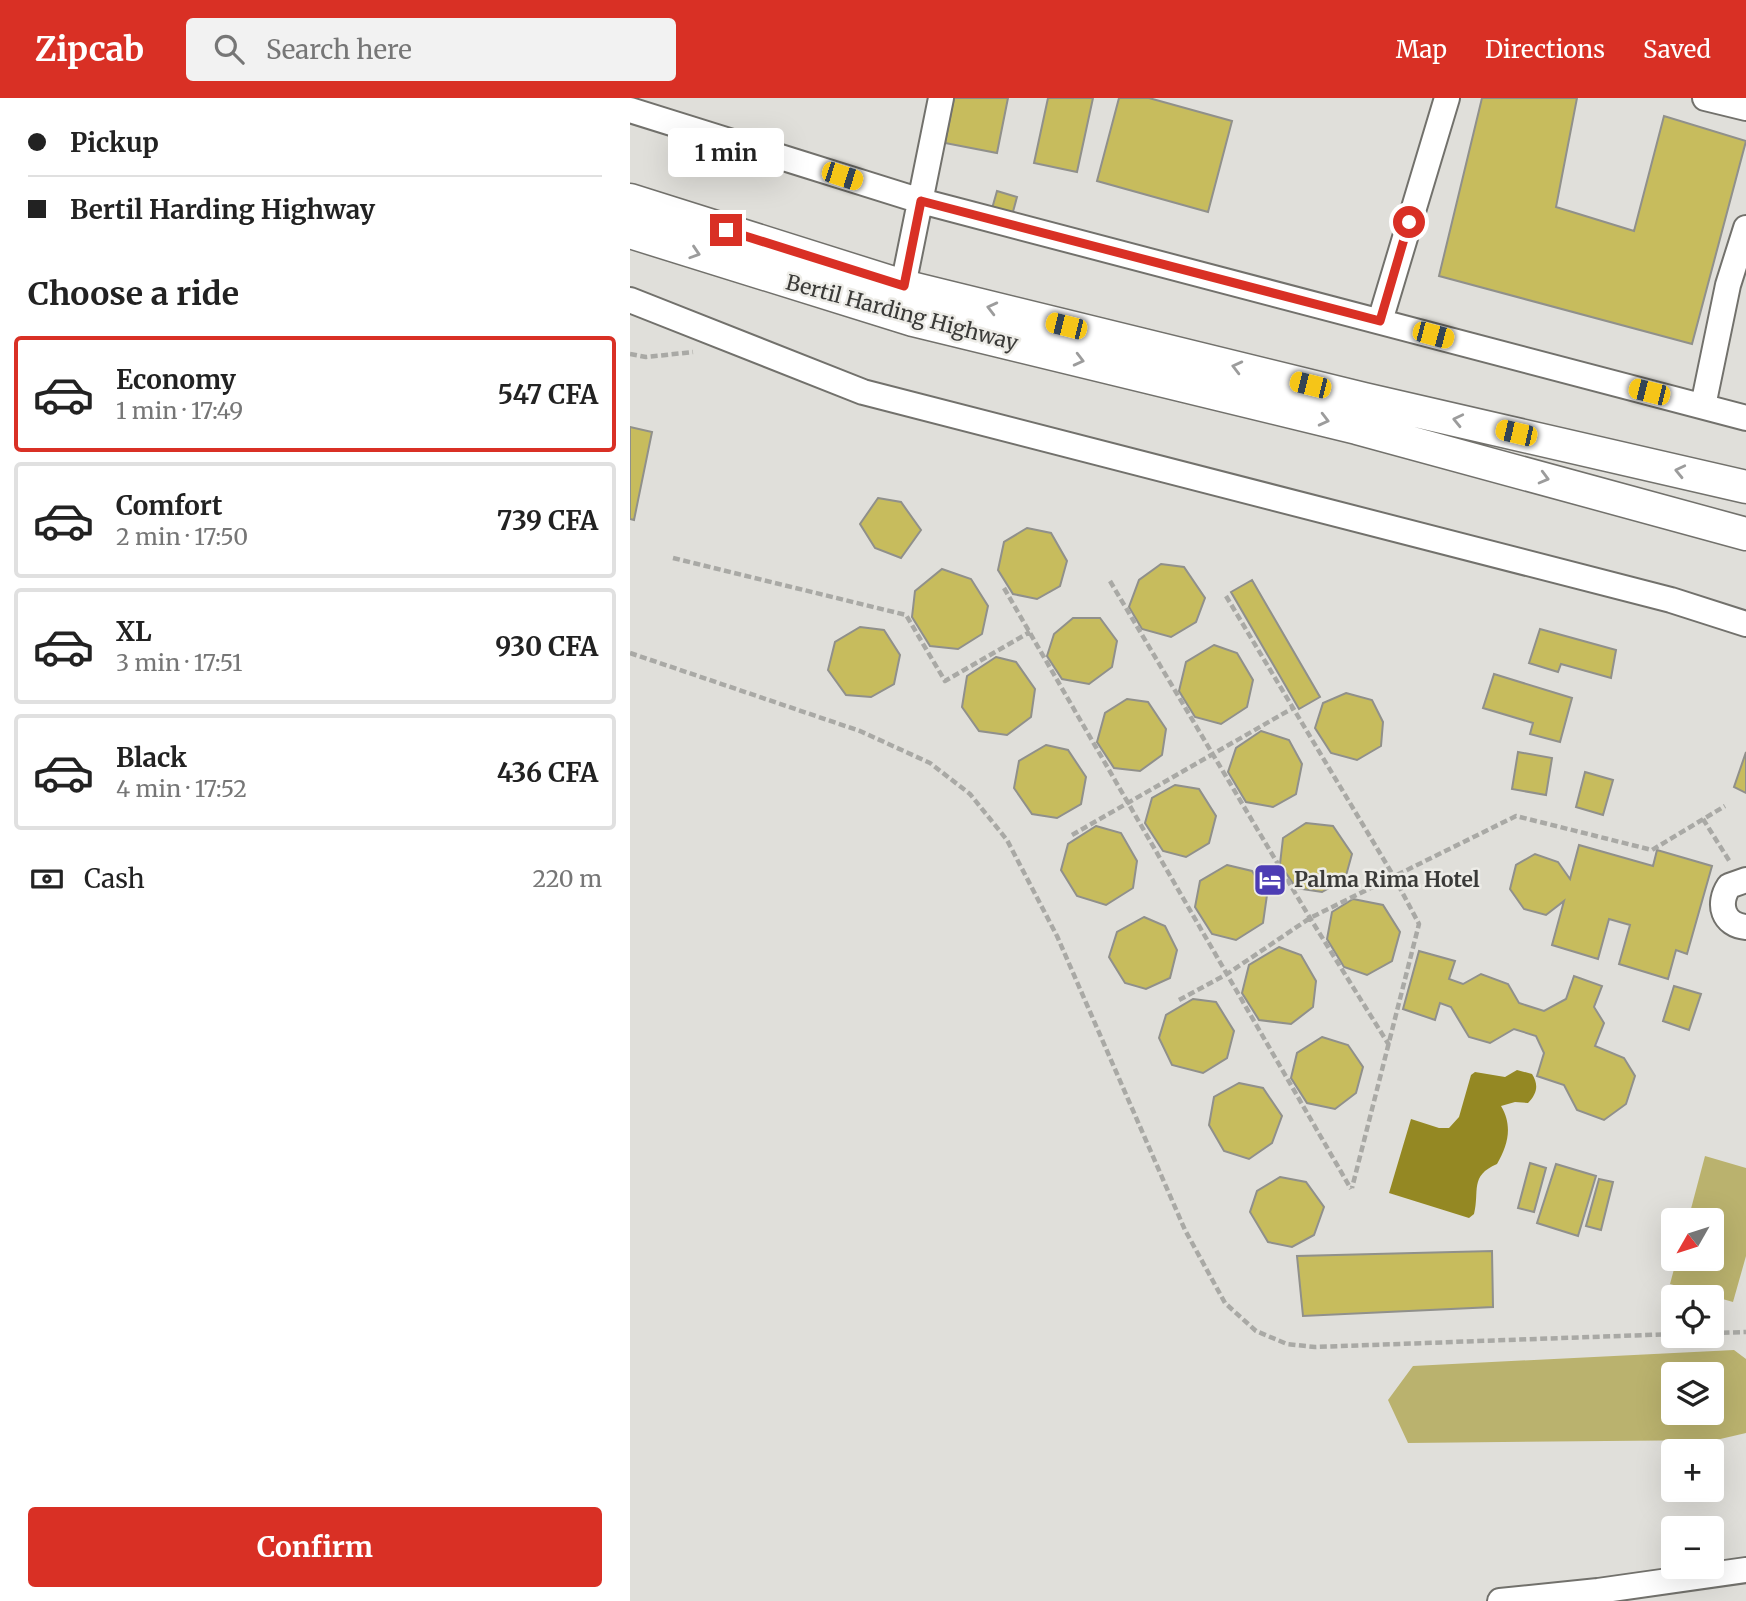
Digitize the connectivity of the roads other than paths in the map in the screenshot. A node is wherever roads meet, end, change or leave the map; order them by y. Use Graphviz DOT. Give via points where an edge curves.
graph roads {
  1 [pos="633,98"];
  2 [pos="941,98"];
  3 [pos="1447,98"];
  4 [pos="1705,98"];
  5 [pos="630,108"];
  6 [pos="1746,108"];
  7 [pos="630,200"];
  8 [pos="921,201"];
  9 [pos="1746,228"];
  10 [pos="630,232"];
  11 [pos="904,286"];
  12 [pos="630,300"];
  13 [pos="1380,321"];
  14 [pos="1703,406"];
  15 [pos="1746,418"];
  16 [pos="1746,487"];
  17 [pos="1746,534"];
  18 [pos="1746,624"];
  19 [pos="1744,880"];
  20 [pos="1746,927"];
  21 [pos="1746,1570"];
  22 [pos="1546,1599"];
  23 [pos="1500,1601"];
  1 -- 5 [label="street"];
  2 -- 8 [label="street"];
  3 -- 13 [label="street"];
  4 -- 6 [label="street"];
  5 -- 8 [label="street"];
  7 -- 11 [label="main road, Bertil Harding Highway"];
  8 -- 11 [label="street"];
  8 -- 13 [label="street"];
  9 -- 14 [label="street" via="1728,285"];
  10 -- 17 [label="main road, Bertil Harding Highway, one-way" via="913,320 1357,428"];
  16 -- 11 [label="main road, Bertil Harding Highway, one-way"];
  12 -- 18 [label="street" via="863,392 1671,600"];
  13 -- 14 [label="street"];
  14 -- 15 [label="street"];
  19 -- 20 [label="street" via="1729,886 1722,907 1728,920"];
  21 -- 22 [label="street"];
  22 -- 23 [label="street"];
}
